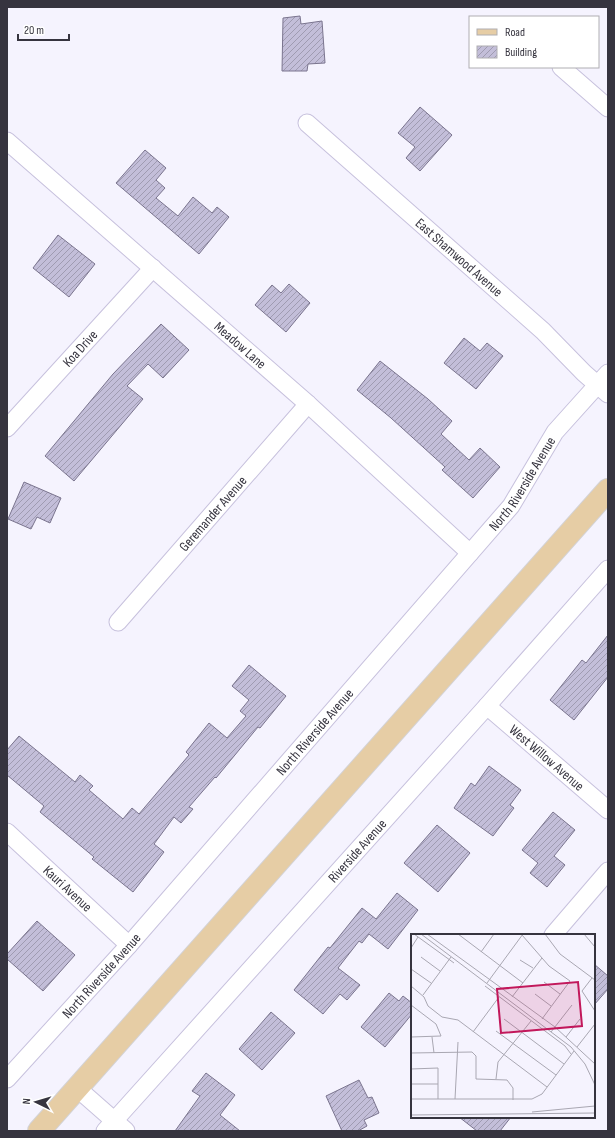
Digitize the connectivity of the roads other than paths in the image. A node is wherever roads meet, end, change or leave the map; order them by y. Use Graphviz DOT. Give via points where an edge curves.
graph roads {
  1 [pos="562,68"];
  2 [pos="608,108"];
  3 [pos="307,124"];
  4 [pos="7,141"];
  5 [pos="153,268"];
  6 [pos="604,384"];
  7 [pos="308,404"];
  8 [pos="7,428"];
  9 [pos="608,490"];
  10 [pos="470,553"];
  11 [pos="608,569"];
  12 [pos="118,622"];
  13 [pos="487,706"];
  14 [pos="608,810"];
  15 [pos="7,832"];
  16 [pos="608,871"];
  17 [pos="554,934"];
  18 [pos="129,945"];
  19 [pos="7,1079"];
  20 [pos="77,1088"];
  21 [pos="115,1128"];
  22 [pos="39,1131"];
  1 -- 2 [label="street"];
  3 -- 6 [label="street, East Shamwood Avenue"];
  4 -- 5 [label="street, Meadow Lane"];
  5 -- 7 [label="street, Meadow Lane"];
  5 -- 8 [label="street, Koa Drive"];
  6 -- 10 [label="street, North Riverside Avenue" via="555,432 511,506"];
  7 -- 10 [label="street, Meadow Lane"];
  7 -- 12 [label="street, Geremander Avenue"];
  9 -- 20 [label="main road"];
  10 -- 18 [label="street, North Riverside Avenue"];
  11 -- 13 [label="street, Riverside Avenue"];
  13 -- 14 [label="street, West Willow Avenue"];
  13 -- 21 [label="street, Riverside Avenue"];
  15 -- 18 [label="street, Kauri Avenue"];
  16 -- 17 [label="street"];
  18 -- 19 [label="street, North Riverside Avenue"];
  20 -- 21 [label="street"];
  20 -- 22 [label="main road"];
}
